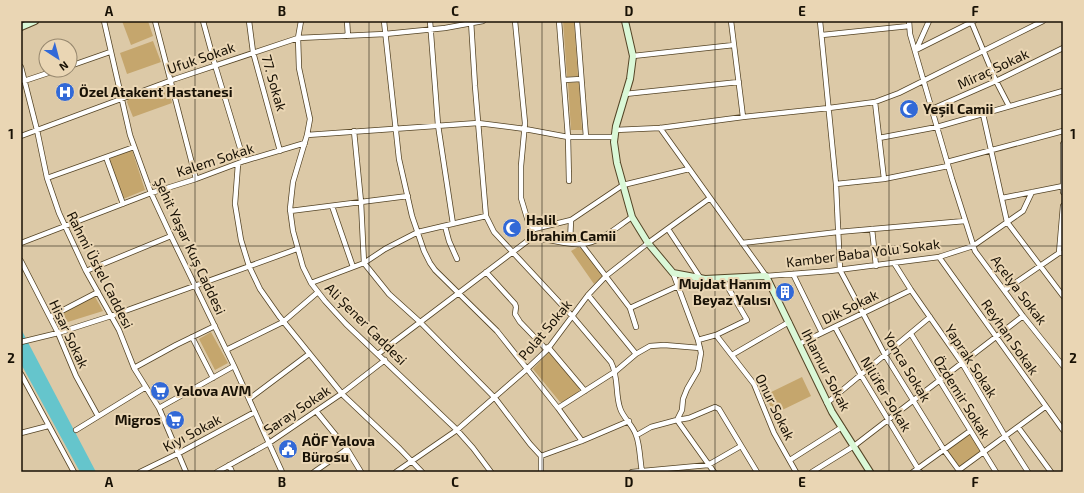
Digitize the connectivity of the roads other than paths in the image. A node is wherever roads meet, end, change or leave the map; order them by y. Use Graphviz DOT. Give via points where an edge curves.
graph roads {
  1 [pos="34,21"];
  2 [pos="104,21"];
  3 [pos="155,21"];
  4 [pos="203,21"];
  5 [pos="249,21"];
  6 [pos="301,21"];
  7 [pos="347,21"];
  8 [pos="384,21"];
  9 [pos="430,21"];
  10 [pos="484,21"];
  11 [pos="515,21"];
  12 [pos="559,21"];
  13 [pos="577,21"];
  14 [pos="625,21"];
  15 [pos="731,21"];
  16 [pos="820,21"];
  17 [pos="928,21"];
  18 [pos="972,21"];
  19 [pos="1043,21"];
  20 [pos="471,22"];
  21 [pos="909,24"];
  22 [pos="21,27"];
  23 [pos="431,29"];
  24 [pos="385,34"];
  25 [pos="822,35"];
  26 [pos="348,36"];
  27 [pos="298,38"];
  28 [pos="734,45"];
  29 [pos="1063,48"];
  30 [pos="916,50"];
  31 [pos="984,51"];
  32 [pos="110,52"];
  33 [pos="254,52"];
  34 [pos="633,56"];
  35 [pos="78,63"];
  36 [pos="215,65"];
  37 [pos="21,67"];
  38 [pos="38,76"];
  39 [pos="581,79"];
  40 [pos="170,80"];
  41 [pos="564,80"];
  42 [pos="24,81"];
  43 [pos="924,81"];
  44 [pos="996,81"];
  45 [pos="739,82"];
  46 [pos="1063,90"];
  47 [pos="625,94"];
  48 [pos="121,98"];
  49 [pos="875,102"];
  50 [pos="1009,106"];
  51 [pos="830,108"];
  52 [pos="932,109"];
  53 [pos="983,114"];
  54 [pos="743,116"];
  55 [pos="478,123"];
  56 [pos="438,125"];
  57 [pos="937,127"];
  58 [pos="396,128"];
  59 [pos="660,128"];
  60 [pos="525,129"];
  61 [pos="37,130"];
  62 [pos="354,131"];
  63 [pos="1063,131"];
  64 [pos="615,134"];
  65 [pos="307,135"];
  66 [pos="21,136"];
  67 [pos="568,137"];
  68 [pos="586,137"];
  69 [pos="879,138"];
  70 [pos="305,143"];
  71 [pos="1063,144"];
  72 [pos="134,147"];
  73 [pos="991,150"];
  74 [pos="280,151"];
  75 [pos="106,158"];
  76 [pos="244,161"];
  77 [pos="238,164"];
  78 [pos="948,164"];
  79 [pos="1062,165"];
  80 [pos="689,169"];
  81 [pos="47,178"];
  82 [pos="196,179"];
  83 [pos="884,179"];
  84 [pos="569,181"];
  85 [pos="836,184"];
  86 [pos="623,185"];
  87 [pos="1063,186"];
  88 [pos="1032,192"];
  89 [pos="1063,192"];
  90 [pos="151,193"];
  91 [pos="408,196"];
  92 [pos="710,198"];
  93 [pos="1002,198"];
  94 [pos="361,202"];
  95 [pos="122,204"];
  96 [pos="332,206"];
  97 [pos="1063,206"];
  98 [pos="290,211"];
  99 [pos="486,216"];
  100 [pos="632,217"];
  101 [pos="571,220"];
  102 [pos="965,221"];
  103 [pos="1007,222"];
  104 [pos="453,224"];
  105 [pos="65,226"];
  106 [pos="445,226"];
  107 [pos="668,229"];
  108 [pos="872,229"];
  109 [pos="530,230"];
  110 [pos="418,232"];
  111 [pos="838,232"];
  112 [pos="170,236"];
  113 [pos="530,239"];
  114 [pos="21,243"];
  115 [pos="570,243"];
  116 [pos="648,243"];
  117 [pos="742,243"];
  118 [pos="582,245"];
  119 [pos="974,246"];
  120 [pos="297,249"];
  121 [pos="512,252"];
  122 [pos="1061,253"];
  123 [pos="939,257"];
  124 [pos="457,260"];
  125 [pos="21,261"];
  126 [pos="364,263"];
  127 [pos="894,263"];
  128 [pos="249,266"];
  129 [pos="876,266"];
  130 [pos="1040,266"];
  131 [pos="353,268"];
  132 [pos="840,270"];
  133 [pos="86,271"];
  134 [pos="486,272"];
  135 [pos="673,274"];
  136 [pos="793,274"];
  137 [pos="606,276"];
  138 [pos="766,276"];
  139 [pos="701,279"];
  140 [pos="723,279"];
  141 [pos="311,283"];
  142 [pos="195,286"];
  143 [pos="678,286"];
  144 [pos="911,290"];
  145 [pos="1005,290"];
  146 [pos="98,292"];
  147 [pos="318,292"];
  148 [pos="459,292"];
  149 [pos="588,295"];
  150 [pos="1063,296"];
  151 [pos="630,308"];
  152 [pos="863,313"];
  153 [pos="111,316"];
  154 [pos="1023,316"];
  155 [pos="50,317"];
  156 [pos="573,317"];
  157 [pos="930,317"];
  158 [pos="283,322"];
  159 [pos="420,322"];
  160 [pos="789,322"];
  161 [pos="215,326"];
  162 [pos="636,327"];
  163 [pos="835,327"];
  164 [pos="58,333"];
  165 [pos="822,333"];
  166 [pos="911,334"];
  167 [pos="716,335"];
  168 [pos="996,336"];
  169 [pos="192,337"];
  170 [pos="698,340"];
  171 [pos="21,342"];
  172 [pos="799,344"];
  173 [pos="548,348"];
  174 [pos="700,348"];
  175 [pos="226,350"];
  176 [pos="309,354"];
  177 [pos="378,354"];
  178 [pos="636,354"];
  179 [pos="732,355"];
  180 [pos="885,355"];
  181 [pos="1063,356"];
  182 [pos="1058,359"];
  183 [pos="385,360"];
  184 [pos="962,362"];
  185 [pos="234,366"];
  186 [pos="1063,366"];
  187 [pos="134,368"];
  188 [pos="527,369"];
  189 [pos="616,371"];
  190 [pos="21,374"];
  191 [pos="861,375"];
  192 [pos="213,378"];
  193 [pos="939,380"];
  194 [pos="146,387"];
  195 [pos="585,391"];
  196 [pos="341,394"];
  197 [pos="494,398"];
  198 [pos="249,399"];
  199 [pos="913,400"];
  200 [pos="827,403"];
  201 [pos="1045,407"];
  202 [pos="159,408"];
  203 [pos="558,408"];
  204 [pos="316,411"];
  205 [pos="255,412"];
  206 [pos="98,416"];
  207 [pos="888,419"];
  208 [pos="677,420"];
  209 [pos="629,422"];
  210 [pos="48,426"];
  211 [pos="842,427"];
  212 [pos="1018,427"];
  213 [pos="76,430"];
  214 [pos="457,430"];
  215 [pos="1063,430"];
  216 [pos="970,431"];
  217 [pos="21,433"];
  218 [pos="637,435"];
  219 [pos="1005,436"];
  220 [pos="582,441"];
  221 [pos="269,443"];
  222 [pos="740,446"];
  223 [pos="854,446"];
  224 [pos="347,450"];
  225 [pos="944,450"];
  226 [pos="179,453"];
  227 [pos="984,453"];
  228 [pos="541,456"];
  229 [pos="790,460"];
  230 [pos="412,461"];
  231 [pos="708,464"];
  232 [pos="229,465"];
  233 [pos="919,470"];
  234 [pos="960,471"];
  235 [pos="74,472"];
  236 [pos="140,472"];
  237 [pos="186,472"];
  238 [pos="218,472"];
  239 [pos="232,472"];
  240 [pos="282,472"];
  241 [pos="314,472"];
  242 [pos="361,472"];
  243 [pos="396,472"];
  244 [pos="422,472"];
  245 [pos="491,472"];
  246 [pos="541,472"];
  247 [pos="632,472"];
  248 [pos="642,472"];
  249 [pos="714,472"];
  250 [pos="757,472"];
  251 [pos="796,472"];
  252 [pos="812,472"];
  253 [pos="870,472"];
  254 [pos="913,472"];
  255 [pos="996,472"];
  256 [pos="1028,472"];
  257 [pos="1051,472"];
  1 -- 22 [label="street"];
  2 -- 32 [label="street, Şehit Yaşar Kuş Caddesi"];
  3 -- 40 [label="street"];
  4 -- 36 [label="street"];
  5 -- 33 [label="street, 77. Sokak"];
  6 -- 27 [label="street, Ali Şener Caddesi"];
  7 -- 26 [label="street"];
  8 -- 24 [label="street"];
  9 -- 23 [label="street"];
  10 -- 20 [label="street, Ufuk Sokak"];
  11 -- 60 [label="street"];
  12 -- 41 [label="street"];
  13 -- 39 [label="street"];
  14 -- 34 [label="street"];
  15 -- 28 [label="street"];
  16 -- 25 [label="street"];
  17 -- 30 [label="street"];
  18 -- 30 [label="street"];
  18 -- 31 [label="street"];
  19 -- 31 [label="street"];
  20 -- 23 [label="street, Ufuk Sokak"];
  20 -- 55 [label="street"];
  21 -- 25 [label="street"];
  21 -- 30 [label="street, Açelya Sokak"];
  23 -- 24 [label="street, Ufuk Sokak"];
  23 -- 56 [label="street"];
  24 -- 26 [label="street, Ufuk Sokak"];
  24 -- 58 [label="street"];
  25 -- 51 [label="street"];
  26 -- 27 [label="street, Ufuk Sokak"];
  27 -- 33 [label="street, Ufuk Sokak"];
  27 -- 65 [label="street, Ali Şener Caddesi" via="299,68 310,119"];
  28 -- 34 [label="street"];
  28 -- 45 [label="street"];
  29 -- 44 [label="street, Miraç Sokak"];
  30 -- 43 [label="street, Açelya Sokak"];
  31 -- 43 [label="street"];
  31 -- 44 [label="street"];
  32 -- 35 [label="street"];
  32 -- 48 [label="street, Şehit Yaşar Kuş Caddesi"];
  33 -- 36 [label="street, Ufuk Sokak"];
  33 -- 74 [label="street, 77. Sokak"];
  34 -- 47 [label="street"];
  36 -- 40 [label="street, Ufuk Sokak"];
  36 -- 76 [label="street"];
  37 -- 42 [label="street, Rahmi Üstel Caddesi"];
  38 -- 42 [label="street"];
  39 -- 41 [label="street"];
  39 -- 68 [label="street"];
  40 -- 48 [label="street, Ufuk Sokak"];
  40 -- 82 [label="street"];
  41 -- 67 [label="street"];
  42 -- 61 [label="street, Rahmi Üstel Caddesi"];
  43 -- 49 [label="street"];
  43 -- 52 [label="street, Açelya Sokak"];
  44 -- 50 [label="street"];
  44 -- 52 [label="street, Miraç Sokak"];
  45 -- 47 [label="street"];
  45 -- 54 [label="street"];
  46 -- 50 [label="street"];
  47 -- 64 [label="street"];
  48 -- 61 [label="street, Ufuk Sokak"];
  48 -- 72 [label="street, Şehit Yaşar Kuş Caddesi"];
  49 -- 51 [label="street"];
  49 -- 69 [label="street"];
  50 -- 53 [label="street"];
  51 -- 54 [label="street"];
  51 -- 85 [label="street"];
  52 -- 57 [label="street, Açelya Sokak"];
  53 -- 57 [label="street"];
  53 -- 73 [label="street"];
  54 -- 59 [label="street"];
  55 -- 56 [label="street"];
  55 -- 60 [label="street"];
  55 -- 99 [label="street"];
  56 -- 58 [label="street"];
  56 -- 104 [label="street"];
  57 -- 69 [label="street"];
  57 -- 78 [label="street, Açelya Sokak"];
  58 -- 62 [label="street"];
  58 -- 91 [label="street" via="399,159"];
  59 -- 64 [label="street"];
  59 -- 80 [label="street"];
  60 -- 67 [label="street"];
  60 -- 109 [label="street" via="521,198"];
  61 -- 66 [label="street, Ufuk Sokak"];
  61 -- 81 [label="street, Rahmi Üstel Caddesi"];
  62 -- 65 [label="street"];
  62 -- 94 [label="street"];
  63 -- 73 [label="street"];
  64 -- 68 [label="street"];
  64 -- 86 [label="street" via="617,163"];
  65 -- 70 [label="street, Ali Şener Caddesi"];
  67 -- 68 [label="street"];
  67 -- 84 [label="street"];
  69 -- 83 [label="street"];
  70 -- 74 [label="street, Kalem Sokak"];
  70 -- 98 [label="street, Ali Şener Caddesi" via="293,182"];
  71 -- 79 [label="street"];
  72 -- 75 [label="street"];
  72 -- 90 [label="street, Şehit Yaşar Kuş Caddesi"];
  73 -- 78 [label="street"];
  73 -- 93 [label="street"];
  74 -- 76 [label="street, Kalem Sokak"];
  75 -- 81 [label="street"];
  75 -- 95 [label="street"];
  76 -- 77 [label="street, Kalem Sokak"];
  77 -- 82 [label="street, Kalem Sokak"];
  77 -- 128 [label="street" via="236,204 241,240"];
  78 -- 83 [label="street"];
  78 -- 102 [label="street, Açelya Sokak"];
  79 -- 87 [label="street"];
  80 -- 86 [label="street"];
  80 -- 92 [label="street"];
  81 -- 105 [label="street, Rahmi Üstel Caddesi"];
  82 -- 90 [label="street, Kalem Sokak"];
  83 -- 85 [label="street"];
  85 -- 111 [label="street"];
  86 -- 100 [label="street"];
  86 -- 101 [label="street"];
  87 -- 88 [label="street"];
  87 -- 89 [label="street"];
  88 -- 93 [label="street"];
  88 -- 103 [label="street, Kamber Baba Yolu Sokak" via="1023,211"];
  90 -- 95 [label="street, Kalem Sokak"];
  90 -- 112 [label="street, Şehit Yaşar Kuş Caddesi"];
  91 -- 94 [label="street"];
  91 -- 110 [label="street"];
  92 -- 107 [label="street, Polat Sokak"];
  92 -- 117 [label="street"];
  93 -- 103 [label="street"];
  94 -- 96 [label="street"];
  94 -- 126 [label="street"];
  95 -- 105 [label="street, Kalem Sokak"];
  96 -- 98 [label="street"];
  96 -- 131 [label="street"];
  97 -- 122 [label="street"];
  98 -- 120 [label="street, Ali Şener Caddesi"];
  99 -- 104 [label="street"];
  99 -- 121 [label="street" via="494,232"];
  100 -- 116 [label="street"];
  100 -- 118 [label="street" via="594,242"];
  101 -- 109 [label="street"];
  101 -- 115 [label="street"];
  102 -- 108 [label="street"];
  102 -- 119 [label="street, Açelya Sokak"];
  103 -- 119 [label="street, Kamber Baba Yolu Sokak"];
  103 -- 130 [label="street"];
  104 -- 106 [label="street"];
  105 -- 114 [label="street, Kalem Sokak"];
  105 -- 133 [label="street, Rahmi Üstel Caddesi"];
  106 -- 110 [label="street"];
  106 -- 124 [label="street"];
  107 -- 116 [label="street, Polat Sokak"];
  107 -- 139 [label="street"];
  108 -- 111 [label="street"];
  108 -- 129 [label="street"];
  109 -- 113 [label="street"];
  110 -- 126 [label="street"];
  110 -- 148 [label="street" via="430,263"];
  111 -- 117 [label="street"];
  111 -- 132 [label="street"];
  112 -- 133 [label="street"];
  112 -- 142 [label="street, Şehit Yaşar Kuş Caddesi"];
  113 -- 115 [label="street"];
  113 -- 121 [label="street"];
  115 -- 118 [label="street"];
  116 -- 135 [label="street"];
  116 -- 137 [label="street, Polat Sokak"];
  117 -- 138 [label="street"];
  118 -- 137 [label="street"];
  119 -- 123 [label="street, Kamber Baba Yolu Sokak"];
  119 -- 145 [label="street, Açelya Sokak" via="975,251"];
  120 -- 128 [label="street"];
  120 -- 141 [label="street, Ali Şener Caddesi"];
  121 -- 134 [label="street"];
  121 -- 156 [label="street"];
  122 -- 130 [label="street"];
  123 -- 127 [label="street, Kamber Baba Yolu Sokak"];
  123 -- 168 [label="street, Reyhan Sokak"];
  125 -- 155 [label="street, Hisar Sokak"];
  126 -- 131 [label="street"];
  126 -- 159 [label="street" via="389,294"];
  127 -- 129 [label="street, Kamber Baba Yolu Sokak"];
  127 -- 144 [label="street, Yaprak Sokak"];
  128 -- 142 [label="street"];
  128 -- 158 [label="street" via="260,290"];
  129 -- 132 [label="street, Kamber Baba Yolu Sokak"];
  130 -- 145 [label="street"];
  130 -- 150 [label="street"];
  131 -- 141 [label="street"];
  132 -- 136 [label="street, Kamber Baba Yolu Sokak"];
  132 -- 152 [label="street, Yonca Sokak"];
  133 -- 146 [label="street, Rahmi Üstel Caddesi"];
  134 -- 148 [label="street"];
  134 -- 173 [label="street" via="515,304 515,314 520,322"];
  135 -- 139 [label="street, Kamber Baba Yolu Sokak"];
  135 -- 143 [label="street"];
  136 -- 138 [label="street, Kamber Baba Yolu Sokak"];
  136 -- 165 [label="street"];
  137 -- 149 [label="street, Polat Sokak"];
  137 -- 151 [label="street"];
  138 -- 140 [label="street, Kamber Baba Yolu Sokak"];
  138 -- 160 [label="street, Ihlamur Sokak"];
  139 -- 140 [label="street, Kamber Baba Yolu Sokak"];
  140 -- 167 [label="street" via="747,320"];
  141 -- 147 [label="street, Ali Şener Caddesi"];
  142 -- 153 [label="street"];
  142 -- 161 [label="street, Şehit Yaşar Kuş Caddesi"];
  143 -- 151 [label="street"];
  143 -- 170 [label="street"];
  144 -- 152 [label="street, Dik Sokak"];
  144 -- 157 [label="street, Yaprak Sokak"];
  145 -- 154 [label="street, Açelya Sokak"];
  146 -- 153 [label="street, Rahmi Üstel Caddesi"];
  146 -- 155 [label="street"];
  147 -- 158 [label="street"];
  147 -- 177 [label="street, Ali Şener Caddesi" via="346,324"];
  148 -- 159 [label="street"];
  148 -- 188 [label="street" via="497,331"];
  149 -- 156 [label="street, Polat Sokak"];
  149 -- 178 [label="street"];
  151 -- 162 [label="street"];
  152 -- 163 [label="street, Dik Sokak"];
  152 -- 180 [label="street, Yonca Sokak"];
  153 -- 164 [label="street"];
  153 -- 187 [label="street, Rahmi Üstel Caddesi"];
  154 -- 168 [label="street"];
  154 -- 182 [label="street, Açelya Sokak"];
  155 -- 164 [label="street, Hisar Sokak"];
  156 -- 173 [label="street, Polat Sokak"];
  156 -- 189 [label="street"];
  157 -- 166 [label="street"];
  157 -- 184 [label="street, Yaprak Sokak"];
  158 -- 175 [label="street"];
  158 -- 176 [label="street"];
  159 -- 177 [label="street"];
  159 -- 197 [label="street"];
  160 -- 172 [label="street, Ihlamur Sokak"];
  160 -- 179 [label="street"];
  161 -- 169 [label="street"];
  161 -- 175 [label="street, Şehit Yaşar Kuş Caddesi"];
  163 -- 165 [label="street, Dik Sokak"];
  163 -- 191 [label="street, Nilüfer Sokak"];
  164 -- 171 [label="street"];
  164 -- 206 [label="street, Hisar Sokak" via="76,376"];
  165 -- 172 [label="street, Dik Sokak"];
  166 -- 180 [label="street"];
  166 -- 193 [label="street, Özdemir Sokak"];
  167 -- 170 [label="street"];
  167 -- 179 [label="street, Onur Sokak"];
  168 -- 184 [label="street"];
  168 -- 201 [label="street, Reyhan Sokak"];
  169 -- 187 [label="street"];
  169 -- 192 [label="street"];
  170 -- 174 [label="street"];
  172 -- 200 [label="street, Ihlamur Sokak"];
  173 -- 188 [label="street, Polat Sokak"];
  173 -- 195 [label="street"];
  174 -- 178 [label="street" via="650,346"];
  174 -- 208 [label="street" via="698,370 685,394"];
  175 -- 185 [label="street, Şehit Yaşar Kuş Caddesi"];
  176 -- 196 [label="street"];
  176 -- 198 [label="street"];
  177 -- 183 [label="street, Ali Şener Caddesi"];
  178 -- 189 [label="street"];
  179 -- 229 [label="street, Onur Sokak" via="754,384 774,433"];
  180 -- 191 [label="street"];
  180 -- 199 [label="street, Yonca Sokak"];
  181 -- 182 [label="street"];
  182 -- 186 [label="street, Açelya Sokak"];
  183 -- 196 [label="street, Saray Sokak"];
  183 -- 214 [label="street, Ali Şener Caddesi"];
  184 -- 193 [label="street"];
  184 -- 219 [label="street, Yaprak Sokak"];
  185 -- 192 [label="street"];
  185 -- 198 [label="street, Şehit Yaşar Kuş Caddesi"];
  187 -- 194 [label="street, Rahmi Üstel Caddesi"];
  188 -- 197 [label="street, Polat Sokak"];
  188 -- 203 [label="street"];
  189 -- 195 [label="street"];
  189 -- 209 [label="street" via="620,407"];
  190 -- 210 [label="street"];
  191 -- 200 [label="street"];
  191 -- 207 [label="street, Nilüfer Sokak"];
  192 -- 202 [label="street"];
  193 -- 199 [label="street"];
  193 -- 216 [label="street, Özdemir Sokak"];
  194 -- 202 [label="street, Rahmi Üstel Caddesi"];
  194 -- 206 [label="street"];
  195 -- 203 [label="street"];
  196 -- 204 [label="street, Saray Sokak"];
  196 -- 230 [label="street"];
  197 -- 214 [label="street, Polat Sokak"];
  197 -- 228 [label="street"];
  198 -- 205 [label="street, Şehit Yaşar Kuş Caddesi"];
  199 -- 207 [label="street"];
  199 -- 225 [label="street, Yonca Sokak"];
  200 -- 211 [label="street, Ihlamur Sokak"];
  201 -- 212 [label="street"];
  201 -- 215 [label="street, Reyhan Sokak"];
  202 -- 226 [label="street, Rahmi Üstel Caddesi"];
  203 -- 220 [label="street"];
  204 -- 221 [label="street, Saray Sokak"];
  204 -- 224 [label="street"];
  205 -- 221 [label="street, Şehit Yaşar Kuş Caddesi"];
  205 -- 226 [label="street, Kıyı Sokak"];
  206 -- 213 [label="street"];
  207 -- 223 [label="street"];
  207 -- 233 [label="street, Nilüfer Sokak"];
  208 -- 218 [label="street" via="651,427"];
  208 -- 222 [label="street" via="715,407 719,409"];
  208 -- 231 [label="street"];
  209 -- 218 [label="street"];
  209 -- 220 [label="street"];
  210 -- 217 [label="street"];
  210 -- 235 [label="street"];
  211 -- 223 [label="street, Ihlamur Sokak"];
  211 -- 229 [label="street"];
  212 -- 219 [label="street"];
  212 -- 257 [label="street"];
  214 -- 230 [label="street, Polat Sokak"];
  214 -- 245 [label="street, Ali Şener Caddesi"];
  216 -- 225 [label="street"];
  216 -- 227 [label="street, Özdemir Sokak"];
  218 -- 248 [label="street"];
  219 -- 227 [label="street"];
  219 -- 256 [label="street, Yaprak Sokak"];
  220 -- 228 [label="street"];
  221 -- 232 [label="street, Saray Sokak"];
  221 -- 240 [label="street, Şehit Yaşar Kuş Caddesi"];
  222 -- 231 [label="street"];
  222 -- 250 [label="street"];
  223 -- 252 [label="street"];
  223 -- 253 [label="street, Ihlamur Sokak"];
  224 -- 241 [label="street"];
  224 -- 242 [label="street"];
  225 -- 233 [label="street"];
  225 -- 234 [label="street, Yonca Sokak"];
  226 -- 236 [label="street, Kıyı Sokak"];
  226 -- 237 [label="street, Rahmi Üstel Caddesi"];
  227 -- 234 [label="street"];
  227 -- 255 [label="street, Özdemir Sokak"];
  228 -- 246 [label="street"];
  229 -- 251 [label="street, Onur Sokak"];
  230 -- 243 [label="street, Polat Sokak"];
  230 -- 244 [label="street"];
  231 -- 248 [label="street"];
  231 -- 249 [label="street"];
  232 -- 238 [label="street, Saray Sokak"];
  232 -- 239 [label="street"];
  233 -- 254 [label="street"];
  247 -- 248 [label="street"];
}
